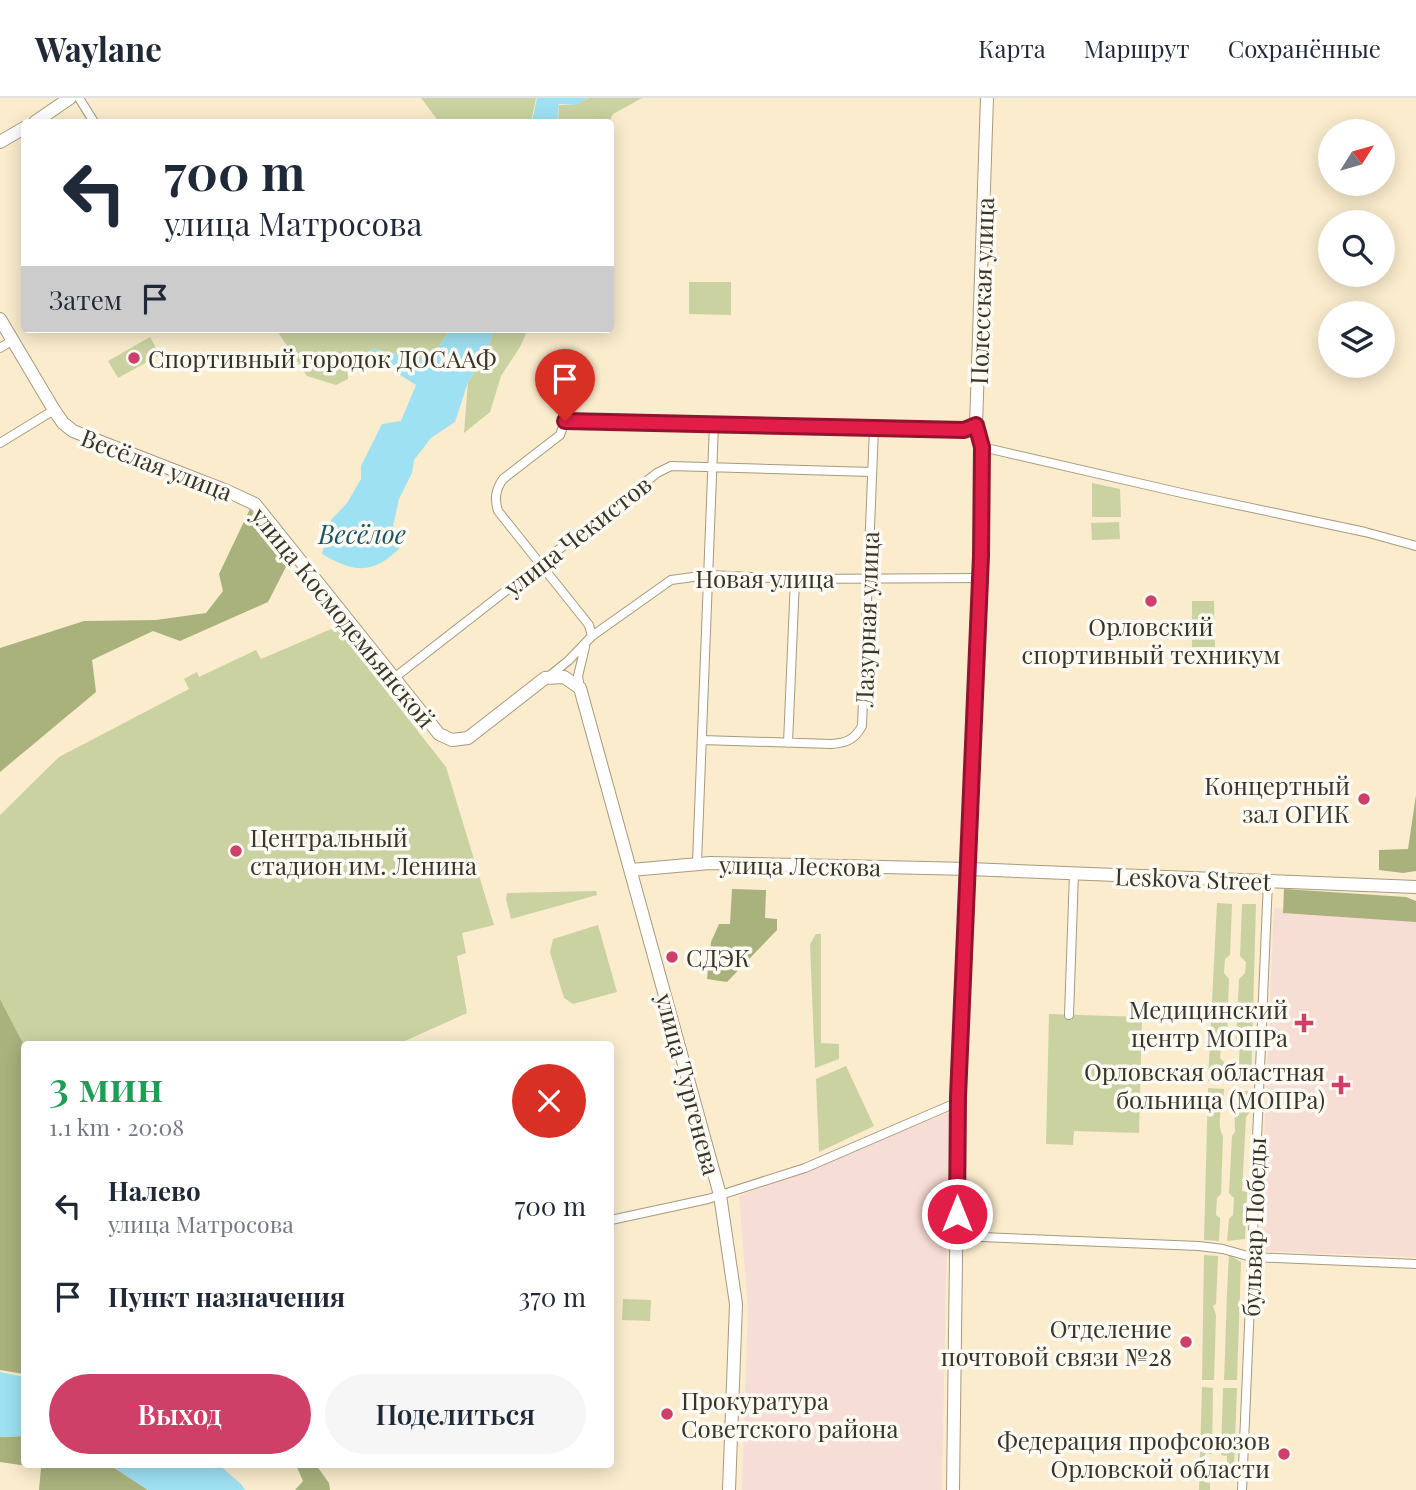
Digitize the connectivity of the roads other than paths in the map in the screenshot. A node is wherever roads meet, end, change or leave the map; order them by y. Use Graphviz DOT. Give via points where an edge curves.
graph roads {
  1 [pos="70,98"];
  2 [pos="79,98"];
  3 [pos="987,98"];
  4 [pos="39,119"];
  5 [pos="92,119"];
  6 [pos="21,130"];
  7 [pos="0,142"];
  8 [pos="0,318"];
  9 [pos="13,340"];
  10 [pos="0,348"];
  11 [pos="54,410"];
  12 [pos="715,424"];
  13 [pos="976,425"];
  14 [pos="874,428"];
  15 [pos="0,443"];
  16 [pos="982,447"];
  17 [pos="712,468"];
  18 [pos="871,472"];
  19 [pos="249,500"];
  20 [pos="1416,546"];
  21 [pos="541,563"];
  22 [pos="708,575"];
  23 [pos="867,578"];
  24 [pos="980,578"];
  25 [pos="794,579"];
  26 [pos="592,636"];
  27 [pos="586,644"];
  28 [pos="394,678"];
  29 [pos="545,678"];
  30 [pos="580,688"];
  31 [pos="439,734"];
  32 [pos="702,740"];
  33 [pos="788,743"];
  34 [pos="697,863"];
  35 [pos="969,869"];
  36 [pos="631,870"];
  37 [pos="1074,873"];
  38 [pos="1268,881"];
  39 [pos="1416,887"];
  40 [pos="1069,1015"];
  41 [pos="958,1102"];
  42 [pos="720,1195"];
  43 [pos="614,1219"];
  44 [pos="957,1236"];
  45 [pos="1251,1257"];
  46 [pos="1416,1264"];
  47 [pos="729,1490"];
  48 [pos="953,1490"];
  49 [pos="1242,1490"];
  1 -- 4 [label="main road"];
  2 -- 5 [label="street"];
  3 -- 13 [label="main road, Полесская улица"];
  6 -- 7 [label="main road"];
  8 -- 9 [label="main road, Весёлая улица"];
  9 -- 10 [label="street"];
  9 -- 11 [label="main road, Весёлая улица"];
  11 -- 15 [label="street"];
  11 -- 19 [label="main road, Весёлая улица" via="73,431"];
  12 -- 14 [label="street"];
  12 -- 17 [label="street"];
  12 -- 21 [label="street" via="565,421 560,435 503,478 495,495 498,510"];
  13 -- 14 [label="street" via="964,430"];
  13 -- 16 [label="main road, Полесская улица"];
  14 -- 18 [label="street, Лазурная улица"];
  16 -- 20 [label="street"];
  16 -- 24 [label="main road, Полесская улица"];
  17 -- 18 [label="street, улица Чекистов"];
  17 -- 21 [label="street, улица Чекистов" via="671,466 657,472"];
  17 -- 22 [label="street"];
  18 -- 23 [label="street, Лазурная улица"];
  19 -- 28 [label="main road, улица Космодемьянской"];
  21 -- 26 [label="street" via="589,625"];
  21 -- 28 [label="street, улица Чекистов"];
  22 -- 25 [label="street, Новая улица"];
  22 -- 26 [label="street, Новая улица" via="671,580"];
  22 -- 32 [label="street"];
  23 -- 24 [label="street, Новая улица"];
  23 -- 25 [label="street, Новая улица"];
  23 -- 33 [label="street, Лазурная улица" via="862,726 857,736 841,743"];
  24 -- 35 [label="main road, Полесская улица"];
  25 -- 33 [label="street"];
  26 -- 27 [label="street, Новая улица"];
  27 -- 29 [label="street, Новая улица"];
  27 -- 30 [label="street" via="578,676"];
  28 -- 31 [label="main road, улица Космодемьянской"];
  29 -- 30 [label="main road" via="564,677"];
  29 -- 31 [label="main road, Новая улица" via="468,738 452,740"];
  30 -- 36 [label="main road, улица Тургенева"];
  32 -- 33 [label="street, Лазурная улица"];
  32 -- 34 [label="street"];
  34 -- 35 [label="main road, улица Лескова"];
  34 -- 36 [label="main road, улица Лескова"];
  35 -- 37 [label="main road, Leskova Street"];
  35 -- 41 [label="main road, Полесская улица"];
  36 -- 42 [label="main road, улица Тургенева"];
  37 -- 38 [label="main road, Leskova Street"];
  37 -- 40 [label="street"];
  38 -- 39 [label="main road, Leskova Street"];
  38 -- 45 [label="street, бульвар Победы"];
  41 -- 42 [label="street" via="805,1168"];
  41 -- 44 [label="main road, Полесская улица"];
  42 -- 43 [label="street"];
  42 -- 47 [label="main road, улица Тургенева" via="736,1304"];
  44 -- 45 [label="street" via="1199,1246"];
  44 -- 48 [label="main road, Полесская улица"];
  45 -- 46 [label="street"];
  45 -- 49 [label="street, бульвар Победы"];
}
